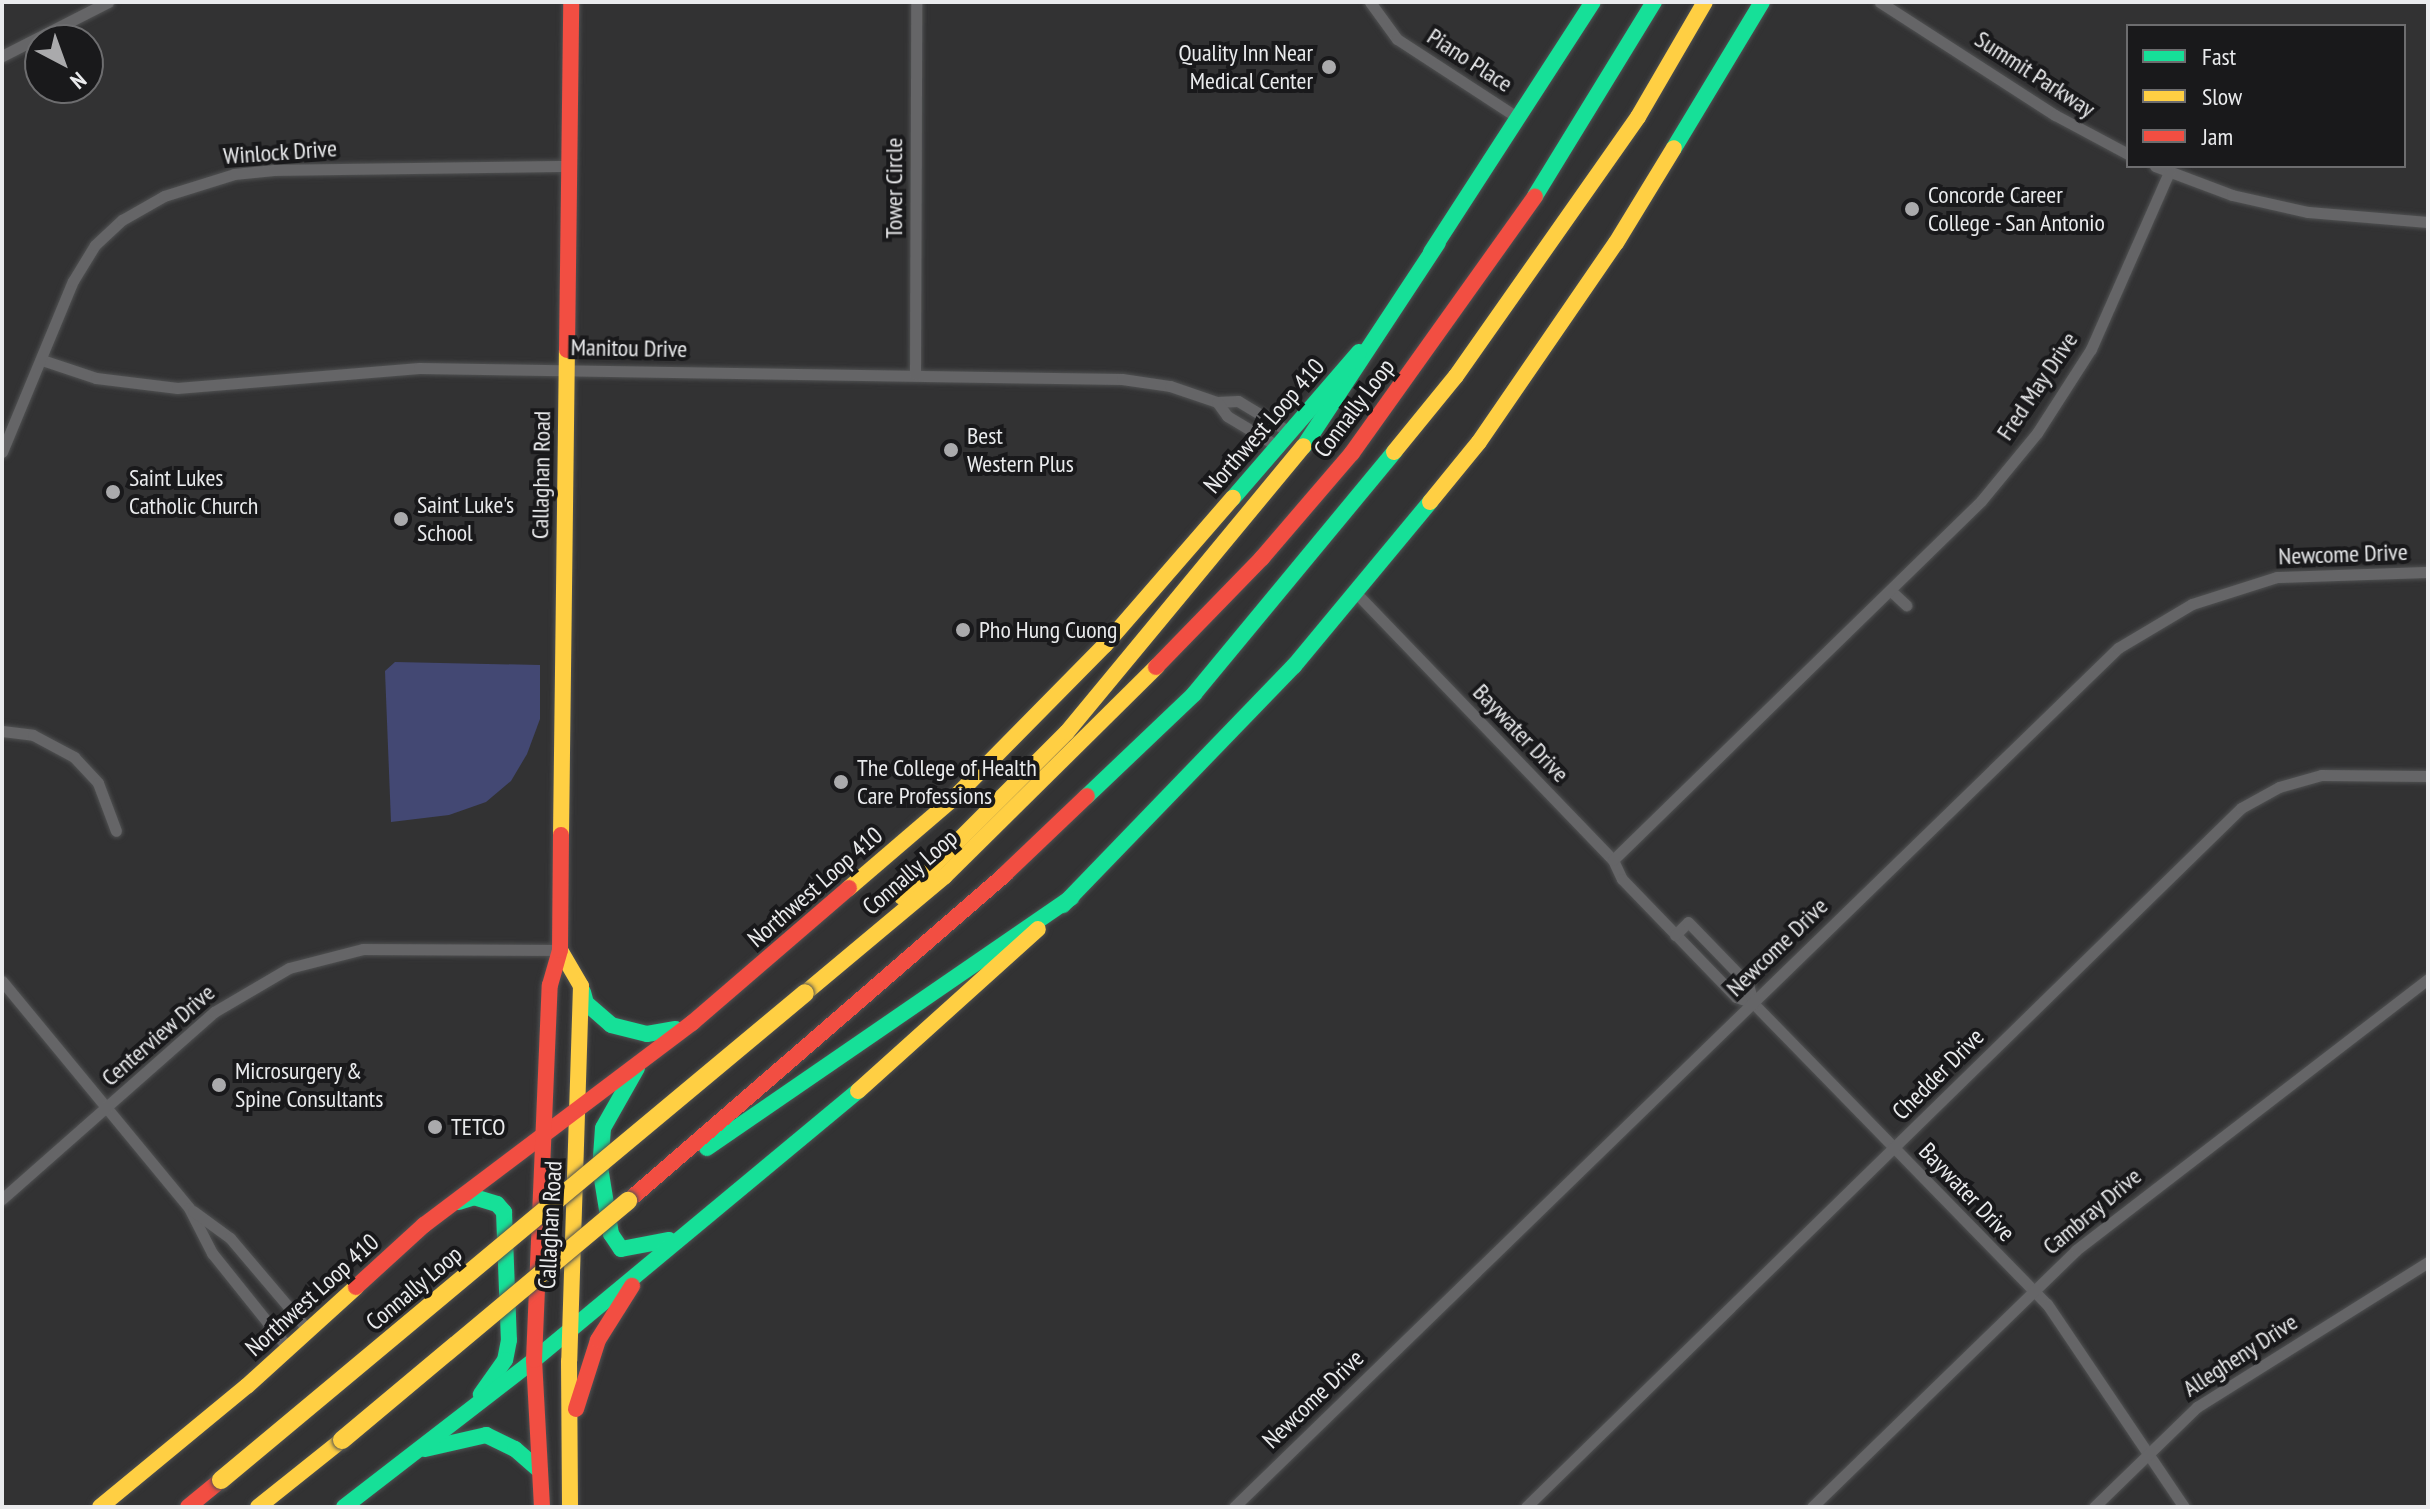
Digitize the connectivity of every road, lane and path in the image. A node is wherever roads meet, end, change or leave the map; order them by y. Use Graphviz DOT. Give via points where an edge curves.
graph roads {
  1 [pos="108,2"];
  2 [pos="571,2"];
  3 [pos="916,2"];
  4 [pos="1370,2"];
  5 [pos="1593,2"];
  6 [pos="1654,2"];
  7 [pos="1705,2"];
  8 [pos="1762,2"];
  9 [pos="1880,2"];
  10 [pos="2,56"];
  11 [pos="1518,118"];
  12 [pos="2126,153"];
  13 [pos="571,166"];
  14 [pos="2160,168"];
  15 [pos="2169,172"];
  16 [pos="2428,222"];
  17 [pos="1438,243"];
  18 [pos="42,360"];
  19 [pos="567,369"];
  20 [pos="915,374"];
  21 [pos="1217,402"];
  22 [pos="1285,440"];
  23 [pos="2,452"];
  24 [pos="2428,572"];
  25 [pos="1891,591"];
  26 [pos="1357,594"];
  27 [pos="1906,605"];
  28 [pos="2,731"];
  29 [pos="2428,776"];
  30 [pos="116,831"];
  31 [pos="1613,860"];
  32 [pos="1071,898"];
  33 [pos="1700,934"];
  34 [pos="1675,935"];
  35 [pos="1687,947"];
  36 [pos="560,950"];
  37 [pos="2428,979"];
  38 [pos="2,981"];
  39 [pos="581,986"];
  40 [pos="805,993"];
  41 [pos="1753,1003"];
  42 [pos="692,1023"];
  43 [pos="644,1057"];
  44 [pos="579,1105"];
  45 [pos="108,1109"];
  46 [pos="546,1129"];
  47 [pos="1894,1149"];
  48 [pos="2,1199"];
  49 [pos="628,1201"];
  50 [pos="189,1208"];
  51 [pos="424,1225"];
  52 [pos="684,1234"];
  53 [pos="2428,1262"];
  54 [pos="647,1264"];
  55 [pos="2034,1291"];
  56 [pos="569,1330"];
  57 [pos="309,1331"];
  58 [pos="289,1349"];
  59 [pos="534,1360"];
  60 [pos="471,1408"];
  61 [pos="572,1422"];
  62 [pos="2151,1452"];
  63 [pos="412,1453"];
  64 [pos="540,1471"];
  65 [pos="100,1507"];
  66 [pos="188,1507"];
  67 [pos="258,1507"];
  68 [pos="344,1507"];
  69 [pos="542,1507"];
  70 [pos="570,1507"];
  71 [pos="1234,1507"];
  72 [pos="1526,1507"];
  73 [pos="1812,1507"];
  74 [pos="2094,1507"];
  75 [pos="2184,1507"];
  1 -- 10 [label="street"];
  2 -- 13 [label="main road, Callaghan Road"];
  3 -- 20 [label="street, Tower Circle"];
  4 -- 11 [label="street, Piano Place" via="1383,27 1397,39"];
  5 -- 11 [label="main road, Northwest Loop 410"];
  6 -- 40 [label="main road, Connally Loop" via="1545,182 1332,477 1262,558 1063,763 945,876"];
  7 -- 49 [label="main road" via="1638,117 1456,376 1194,694 1005,874"];
  8 -- 26 [label="main road" via="1563,323 1479,442"];
  9 -- 12 [label="street, Summit Parkway" via="2055,115"];
  11 -- 17 [label="main road, Northwest Loop 410"];
  13 -- 18 [label="street, Winlock Drive" via="274,170 185,187 122,220 95,245 73,281"];
  13 -- 19 [label="main road, Callaghan Road"];
  14 -- 15 [label="street"];
  15 -- 16 [label="street" via="2232,195 2308,212"];
  15 -- 25 [label="street, Fred May Drive" via="2091,349 2037,433 1981,501"];
  17 -- 22 [label="main road, Northwest Loop 410" via="1353,359"];
  17 -- 40 [label="main road" via="1328,415 1067,732"];
  18 -- 19 [label="street, Manitou Drive" via="96,378 177,388 354,371"];
  18 -- 23 [label="street, Winlock Drive"];
  19 -- 20 [label="street, Manitou Drive"];
  19 -- 36 [label="main road, Callaghan Road"];
  20 -- 21 [label="street, Manitou Drive" via="1146,381"];
  21 -- 22 [label="street, Manitou Drive" via="1227,416"];
  21 -- 22 [label="street, Manitou Drive" via="1238,401"];
  22 -- 42 [label="main road, Northwest Loop 410" via="1105,645 993,761"];
  24 -- 41 [label="street, Newcome Drive" via="2277,577 2230,589 2156,623 2087,675"];
  25 -- 27 [label="street"];
  25 -- 31 [label="street, Fred May Drive"];
  26 -- 31 [label="street, Baywater Drive"];
  26 -- 32 [label="main road" via="1207,761"];
  28 -- 30 [label="street" via="33,735 74,757 98,783"];
  29 -- 47 [label="street, Chedder Drive" via="2321,775 2279,787 2241,808"];
  31 -- 34 [label="street, Baywater Drive" via="1622,879"];
  32 -- 49 [label="main road"];
  32 -- 52 [label="main road" via="949,1012"];
  33 -- 34 [label="street, Baywater Drive" via="1688,922"];
  33 -- 35 [label="street"];
  33 -- 41 [label="street, Baywater Drive" via="1748,984"];
  34 -- 35 [label="street, Baywater Drive"];
  35 -- 41 [label="street, Baywater Drive" via="1736,997"];
  36 -- 39 [label="main road"];
  36 -- 45 [label="street, Centerview Drive" via="363,949 289,968 214,1012"];
  36 -- 46 [label="main road, Callaghan Road" via="550,985"];
  37 -- 55 [label="street, Cambray Drive" via="2129,1206"];
  38 -- 45 [label="street"];
  39 -- 42 [label="main road" via="597,1017 627,1031 664,1034"];
  39 -- 44 [label="main road, Callaghan Road"];
  40 -- 66 [label="main road, Connally Loop, bridge"];
  41 -- 47 [label="street, Baywater Drive"];
  41 -- 71 [label="street, Newcome Drive"];
  42 -- 43 [label="main road, Northwest Loop 410"];
  43 -- 44 [label="main road, Northwest Loop 410"];
  43 -- 52 [label="main road" via="615,1099 603,1128 600,1167 611,1234 621,1249"];
  44 -- 46 [label="main road, Northwest Loop 410"];
  44 -- 56 [label="main road, Callaghan Road"];
  45 -- 48 [label="street, Centerview Drive"];
  45 -- 50 [label="street"];
  46 -- 51 [label="main road, Northwest Loop 410"];
  46 -- 59 [label="main road, Callaghan Road"];
  47 -- 55 [label="street, Baywater Drive"];
  47 -- 72 [label="street, Chedder Drive"];
  49 -- 67 [label="main road, bridge"];
  50 -- 57 [label="street" via="230,1238"];
  50 -- 58 [label="street" via="212,1253"];
  51 -- 57 [label="main road, Northwest Loop 410"];
  51 -- 60 [label="main road" via="474,1197 497,1204 504,1212 509,1340 505,1360"];
  52 -- 54 [label="main road"];
  53 -- 62 [label="street, Allegheny Drive" via="2197,1407"];
  54 -- 56 [label="main road"];
  54 -- 61 [label="main road" via="598,1340"];
  55 -- 62 [label="street, Baywater Drive"];
  55 -- 73 [label="street, Cambray Drive"];
  56 -- 59 [label="main road"];
  56 -- 61 [label="main road, Callaghan Road"];
  57 -- 58 [label="main road, Northwest Loop 410"];
  58 -- 65 [label="main road, Northwest Loop 410"];
  59 -- 60 [label="main road"];
  59 -- 64 [label="main road, Callaghan Road"];
  60 -- 63 [label="main road"];
  61 -- 70 [label="main road, Callaghan Road"];
  62 -- 74 [label="street, Allegheny Drive"];
  62 -- 75 [label="street, Baywater Drive"];
  63 -- 64 [label="main road" via="486,1435 510,1446"];
  63 -- 68 [label="main road"];
  64 -- 69 [label="main road, Callaghan Road"];
}
